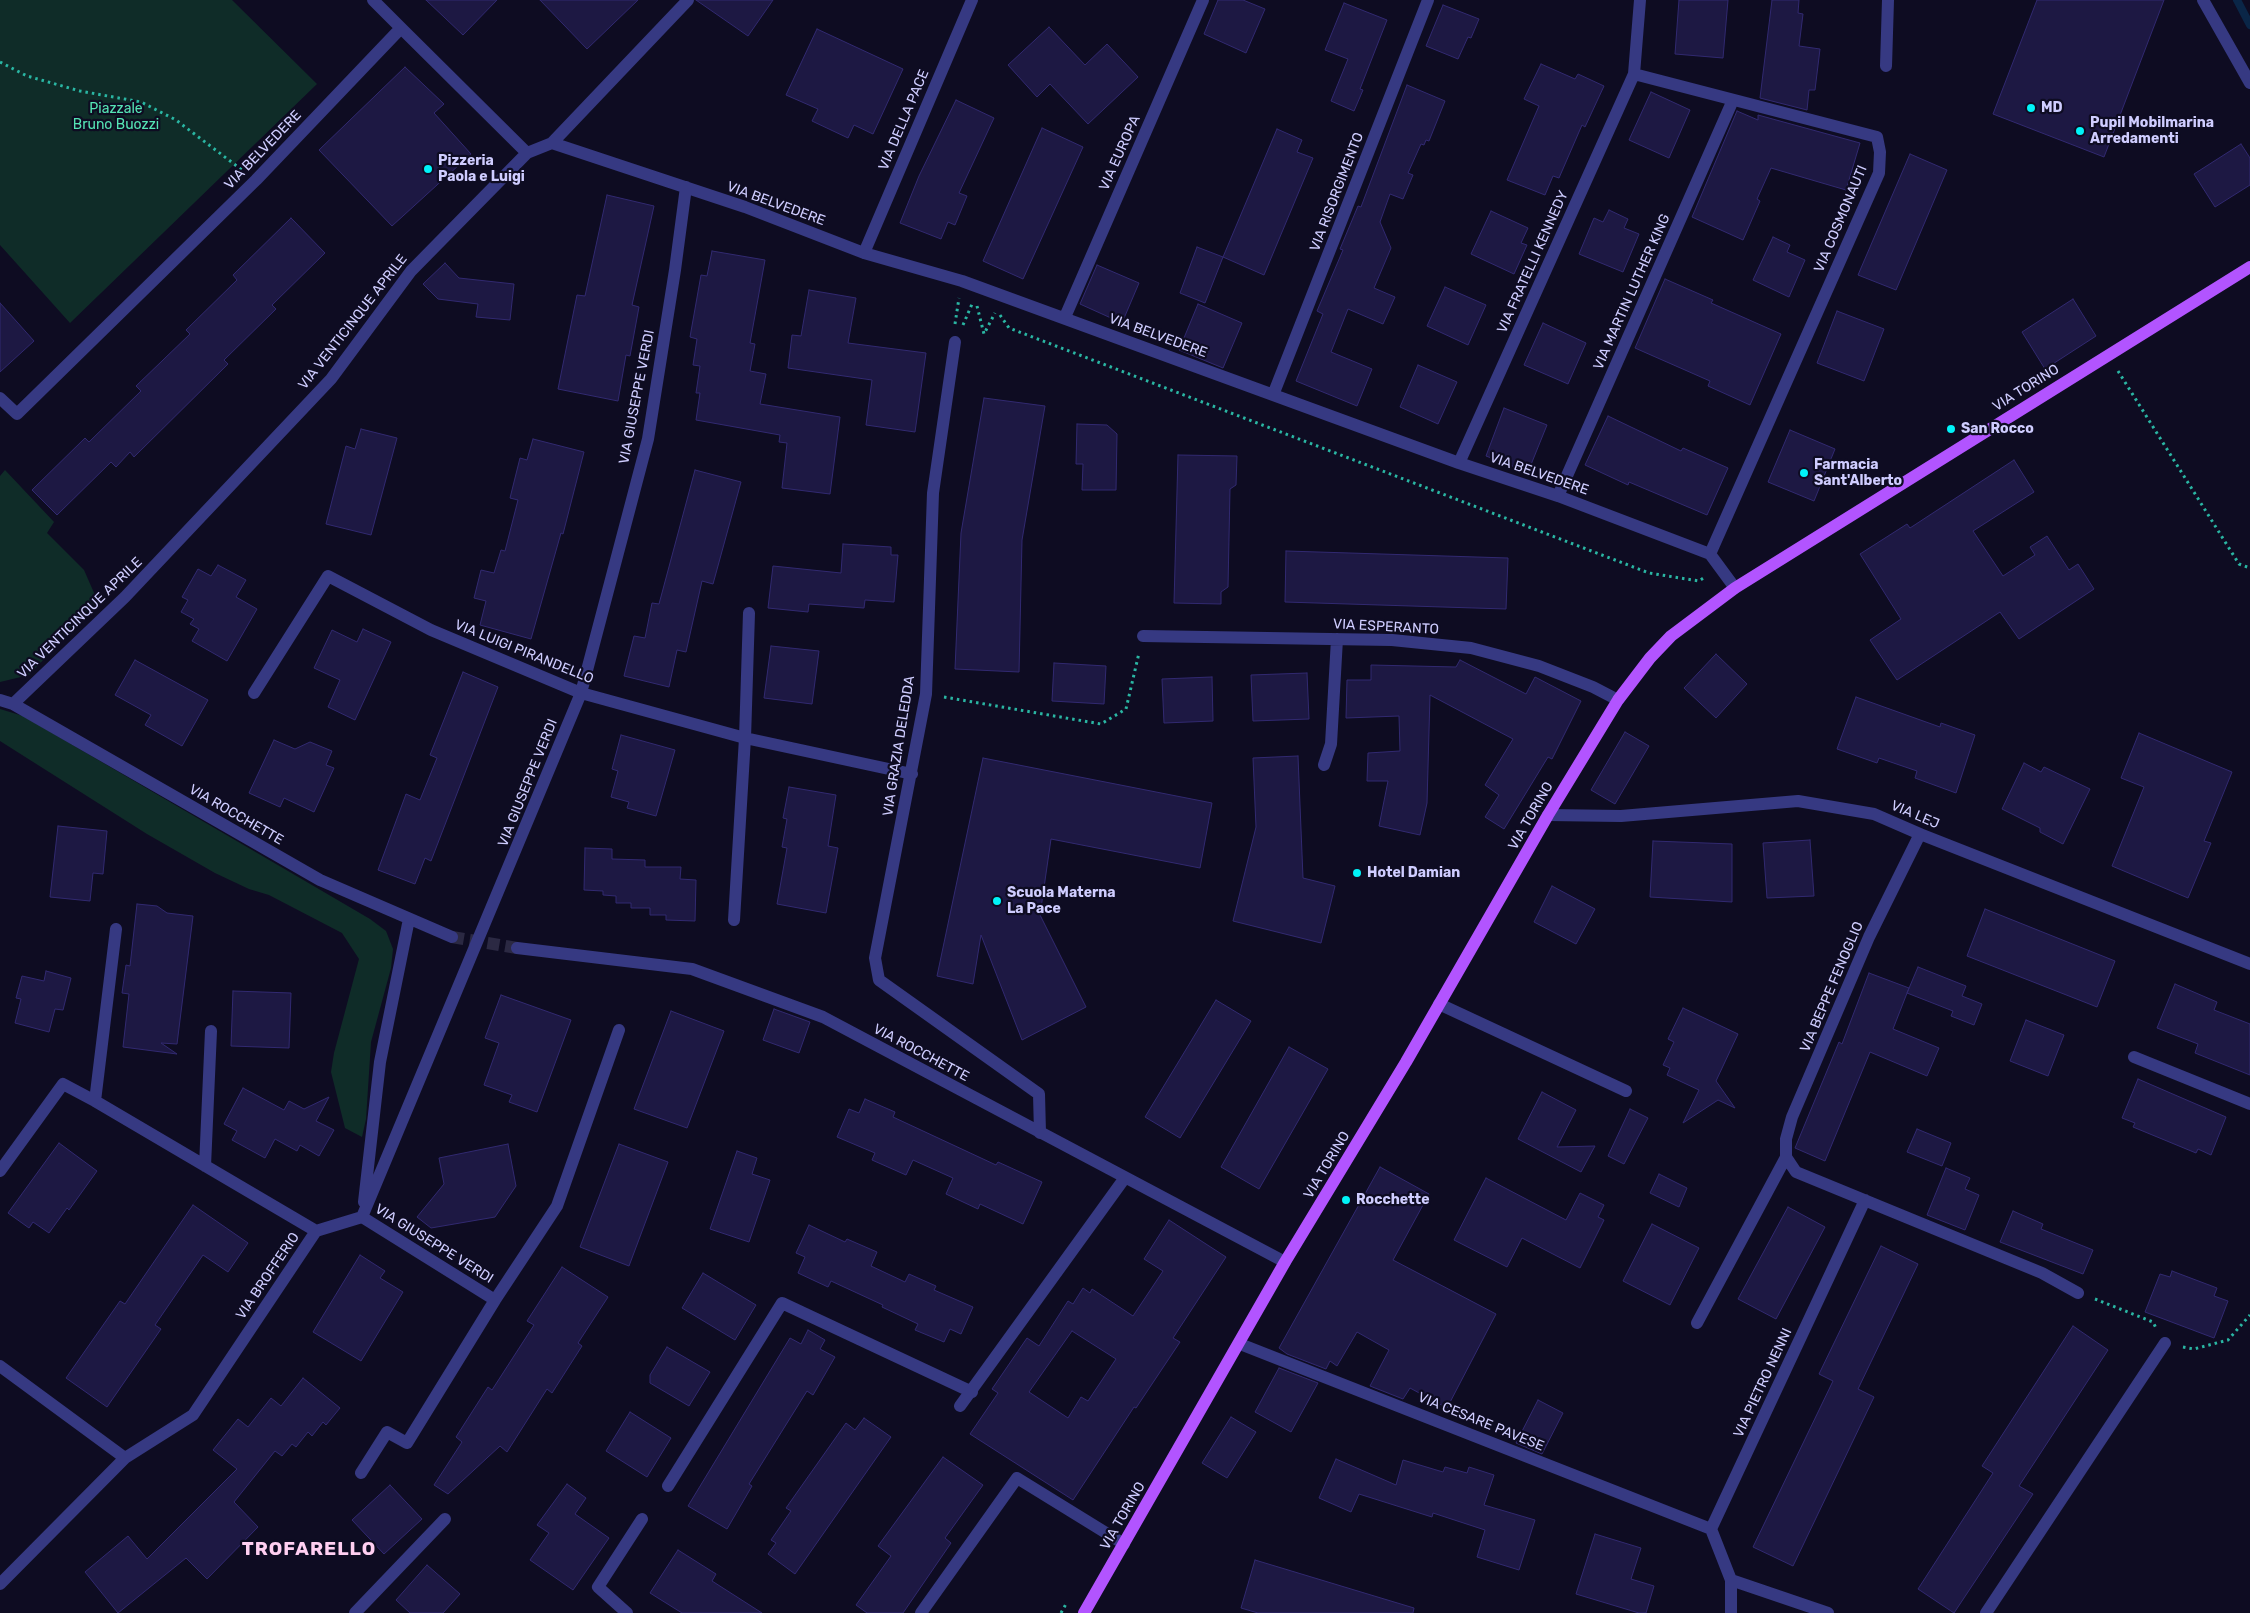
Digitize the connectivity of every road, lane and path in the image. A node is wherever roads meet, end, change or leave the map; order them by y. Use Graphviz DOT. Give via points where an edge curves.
graph roads {
  1 [pos="373,0"];
  2 [pos="688,0"];
  3 [pos="972,0"];
  4 [pos="1203,0"];
  5 [pos="1428,0"];
  6 [pos="1640,0"];
  7 [pos="1888,0"];
  8 [pos="2203,0"];
  9 [pos="401,28"];
  10 [pos="0,62"];
  11 [pos="1886,66"];
  12 [pos="1634,74"];
  13 [pos="2250,83"];
  14 [pos="1733,100"];
  15 [pos="552,142"];
  16 [pos="527,153"];
  17 [pos="256,180"];
  18 [pos="686,187"];
  19 [pos="864,253"];
  20 [pos="2250,267"];
  21 [pos="962,281"];
  22 [pos="1065,317"];
  23 [pos="955,342"];
  24 [pos="2108,355"];
  25 [pos="1273,394"];
  26 [pos="1,399"];
  27 [pos="1459,463"];
  28 [pos="1558,496"];
  29 [pos="1710,554"];
  30 [pos="1720,567"];
  31 [pos="2250,568"];
  32 [pos="1735,588"];
  33 [pos="749,613"];
  34 [pos="1143,636"];
  35 [pos="1337,639"];
  36 [pos="254,693"];
  37 [pos="581,694"];
  38 [pos="926,694"];
  39 [pos="1618,700"];
  40 [pos="6,702"];
  41 [pos="745,738"];
  42 [pos="1324,765"];
  43 [pos="912,774"];
  44 [pos="1548,815"];
  45 [pos="1920,834"];
  46 [pos="409,919"];
  47 [pos="734,920"];
  48 [pos="116,929"];
  49 [pos="452,937"];
  50 [pos="516,948"];
  51 [pos="2250,964"];
  52 [pos="1439,1004"];
  53 [pos="619,1030"];
  54 [pos="210,1031"];
  55 [pos="2134,1057"];
  56 [pos="1626,1091"];
  57 [pos="94,1101"];
  58 [pos="2250,1104"];
  59 [pos="1040,1133"];
  60 [pos="1786,1157"];
  61 [pos="205,1166"];
  62 [pos="0,1171"];
  63 [pos="1124,1179"];
  64 [pos="1865,1200"];
  65 [pos="362,1217"];
  66 [pos="316,1231"];
  67 [pos="1285,1262"];
  68 [pos="2078,1293"];
  69 [pos="496,1300"];
  70 [pos="2250,1315"];
  71 [pos="1697,1323"];
  72 [pos="2165,1343"];
  73 [pos="1240,1344"];
  74 [pos="0,1366"];
  75 [pos="972,1392"];
  76 [pos="960,1406"];
  77 [pos="125,1458"];
  78 [pos="361,1473"];
  79 [pos="668,1486"];
  80 [pos="445,1519"];
  81 [pos="642,1519"];
  82 [pos="1711,1529"];
  83 [pos="1124,1544"];
  84 [pos="1731,1580"];
  85 [pos="0,1584"];
  86 [pos="355,1613"];
  87 [pos="627,1613"];
  88 [pos="921,1613"];
  89 [pos="1084,1613"];
  90 [pos="1731,1613"];
  91 [pos="1828,1613"];
  92 [pos="1986,1613"];
  1 -- 9 [label="street"];
  2 -- 15 [label="street, VIA VENTICINQUE APRILE"];
  3 -- 19 [label="street, VIA DELLA PACE"];
  4 -- 22 [label="street, VIA EUROPA"];
  5 -- 25 [label="street, VIA RISORGIMENTO"];
  6 -- 12 [label="street"];
  7 -- 11 [label="street"];
  8 -- 13 [label="street"];
  9 -- 16 [label="street"];
  9 -- 17 [label="street, VIA BELVEDERE"];
  10 -- 17 [label="path" via="27,76 141,102 176,120"];
  12 -- 14 [label="street, VIA COSMONAUTI"];
  12 -- 27 [label="street, VIA FRATELLI KENNEDY"];
  14 -- 28 [label="street, VIA MARTIN LUTHER KING"];
  14 -- 29 [label="street, VIA COSMONAUTI" via="1877,137 1879,173"];
  15 -- 16 [label="street, VIA VENTICINQUE APRILE"];
  15 -- 18 [label="street, VIA BELVEDERE"];
  16 -- 40 [label="street, VIA VENTICINQUE APRILE" via="411,271 332,379 125,597"];
  17 -- 26 [label="street, VIA BELVEDERE" via="17,414"];
  18 -- 19 [label="street, VIA BELVEDERE"];
  18 -- 37 [label="street, VIA GIUSEPPE VERDI" via="648,439"];
  19 -- 21 [label="street, VIA BELVEDERE"];
  20 -- 24 [label="main road, VIA TORINO"];
  21 -- 22 [label="street, VIA BELVEDERE"];
  21 -- 23 [label="path"];
  22 -- 25 [label="street, VIA BELVEDERE"];
  23 -- 30 [label="path" via="975,298 984,334 997,310 1009,328 1649,573 1699,581"];
  23 -- 38 [label="street, VIA GRAZIA DELEDDA" via="933,493"];
  24 -- 31 [label="path" via="2240,564"];
  24 -- 32 [label="main road, VIA TORINO"];
  25 -- 27 [label="street, VIA BELVEDERE"];
  27 -- 28 [label="street, VIA BELVEDERE"];
  28 -- 29 [label="street, VIA BELVEDERE"];
  29 -- 30 [label="street"];
  30 -- 32 [label="street"];
  32 -- 39 [label="main road, VIA TORINO" via="1671,636"];
  33 -- 41 [label="street"];
  34 -- 35 [label="street, VIA ESPERANTO"];
  34 -- 38 [label="path" via="1126,709 1100,724"];
  35 -- 39 [label="street, VIA ESPERANTO" via="1392,640 1471,648 1539,666"];
  35 -- 42 [label="street" via="1331,744"];
  36 -- 37 [label="street, VIA LUIGI PIRANDELLO" via="328,576 431,630"];
  37 -- 41 [label="street, VIA LUIGI PIRANDELLO"];
  37 -- 65 [label="street, VIA GIUSEPPE VERDI"];
  38 -- 43 [label="street, VIA GRAZIA DELEDDA"];
  39 -- 44 [label="main road, VIA TORINO"];
  40 -- 46 [label="street, VIA ROCCHETTE" via="320,880"];
  41 -- 43 [label="street, VIA LUIGI PIRANDELLO"];
  41 -- 47 [label="street"];
  43 -- 59 [label="street, VIA GRAZIA DELEDDA" via="875,958 879,980 1039,1094"];
  44 -- 45 [label="street, VIA LEJ" via="1622,816 1798,801 1874,814"];
  44 -- 52 [label="main road, VIA TORINO"];
  45 -- 51 [label="street, VIA LEJ"];
  45 -- 60 [label="street, VIA BEPPE FENOGLIO" via="1869,937 1792,1117 1786,1139"];
  46 -- 49 [label="street, VIA ROCCHETTE"];
  46 -- 65 [label="street" via="380,1062"];
  48 -- 57 [label="street"];
  50 -- 59 [label="street, VIA ROCCHETTE" via="692,969 823,1017"];
  52 -- 56 [label="street"];
  52 -- 67 [label="main road, VIA TORINO"];
  53 -- 69 [label="street, VIA GIUSEPPE VERDI" via="557,1206"];
  54 -- 61 [label="street"];
  55 -- 58 [label="street"];
  57 -- 61 [label="street"];
  57 -- 62 [label="street" via="63,1084"];
  59 -- 63 [label="street, VIA ROCCHETTE"];
  60 -- 64 [label="street" via="1796,1172"];
  60 -- 71 [label="street, VIA BEPPE FENOGLIO"];
  61 -- 66 [label="street"];
  63 -- 67 [label="street, VIA ROCCHETTE"];
  63 -- 75 [label="street"];
  64 -- 68 [label="street" via="2042,1273"];
  64 -- 82 [label="street, VIA PIETRO NENNI"];
  65 -- 66 [label="street, VIA BROFFERIO"];
  65 -- 69 [label="street, VIA GIUSEPPE VERDI"];
  66 -- 77 [label="street, VIA BROFFERIO" via="193,1415"];
  67 -- 73 [label="main road, VIA TORINO"];
  68 -- 72 [label="path" via="2153,1322"];
  69 -- 78 [label="street, VIA GIUSEPPE VERDI" via="407,1443 388,1432"];
  70 -- 72 [label="path" via="2228,1340 2194,1349"];
  72 -- 92 [label="street"];
  73 -- 82 [label="street, VIA CESARE PAVESE"];
  73 -- 83 [label="main road, VIA TORINO"];
  74 -- 77 [label="street"];
  75 -- 76 [label="street"];
  75 -- 79 [label="street" via="782,1303"];
  77 -- 85 [label="street, VIA BROFFERIO"];
  80 -- 86 [label="street"];
  81 -- 87 [label="street" via="598,1587"];
  82 -- 84 [label="street"];
  83 -- 88 [label="street" via="1017,1478"];
  83 -- 89 [label="main road, VIA TORINO"];
  84 -- 90 [label="street"];
  84 -- 91 [label="street"];
}
